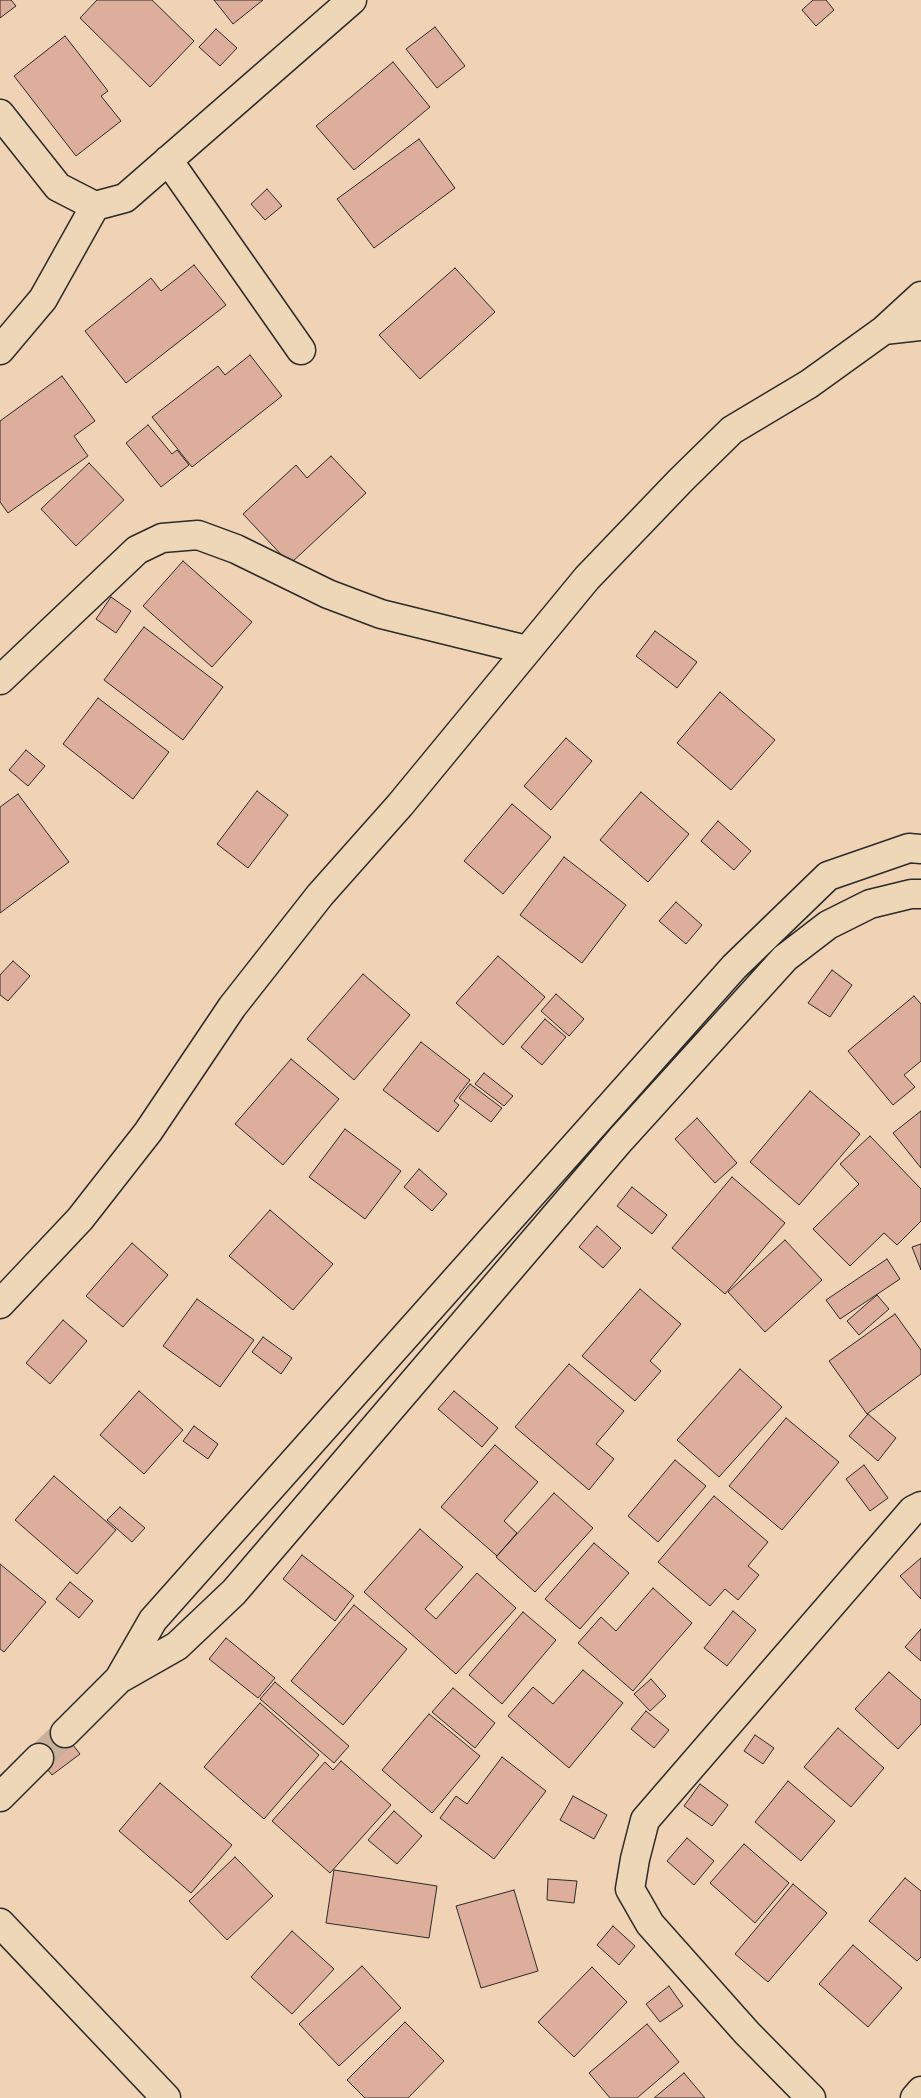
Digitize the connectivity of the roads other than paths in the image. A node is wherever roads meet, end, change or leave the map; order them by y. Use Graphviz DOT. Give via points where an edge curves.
graph roads {
  1 [pos="352,0"];
  2 [pos="0,114"];
  3 [pos="168,160"];
  4 [pos="95,206"];
  5 [pos="921,296"];
  6 [pos="921,326"];
  7 [pos="884,330"];
  8 [pos="0,350"];
  9 [pos="301,350"];
  10 [pos="527,650"];
  11 [pos="0,680"];
  12 [pos="921,848"];
  13 [pos="921,894"];
  14 [pos="546,1177"];
  15 [pos="570,1199"];
  16 [pos="0,1304"];
  17 [pos="921,1506"];
  18 [pos="119,1679"];
  19 [pos="65,1733"];
  20 [pos="39,1758"];
  21 [pos="0,1797"];
  22 [pos="0,1923"];
  23 [pos="921,2091"];
  24 [pos="166,2098"];
  25 [pos="811,2098"];
  26 [pos="915,2098"];
  1 -- 3 [label="street"];
  2 -- 4 [label="street" via="58,187"];
  3 -- 4 [label="street" via="125,198"];
  3 -- 9 [label="street"];
  4 -- 8 [label="street" via="43,300"];
  5 -- 7 [label="street"];
  6 -- 7 [label="street"];
  7 -- 10 [label="street" via="809,384 732,430 587,578"];
  10 -- 11 [label="street" via="381,614 328,594 198,534 162,538 138,550"];
  10 -- 16 [label="street" via="400,805 302,917 232,1007 148,1132 80,1219"];
  12 -- 14 [label="street" via="909,848 828,876 734,966"];
  13 -- 15 [label="street" via="870,904 828,926 784,958"];
  14 -- 15 [label="street"];
  14 -- 18 [label="street" via="153,1620"];
  15 -- 18 [label="street" via="234,1592 177,1646"];
  17 -- 25 [label="street" via="913,1510 645,1820 635,1859 630,1889 650,1924 747,2033"];
  18 -- 19 [label="street"];
  20 -- 21 [label="street"];
  22 -- 24 [label="street"];
  23 -- 26 [label="street"];
}
